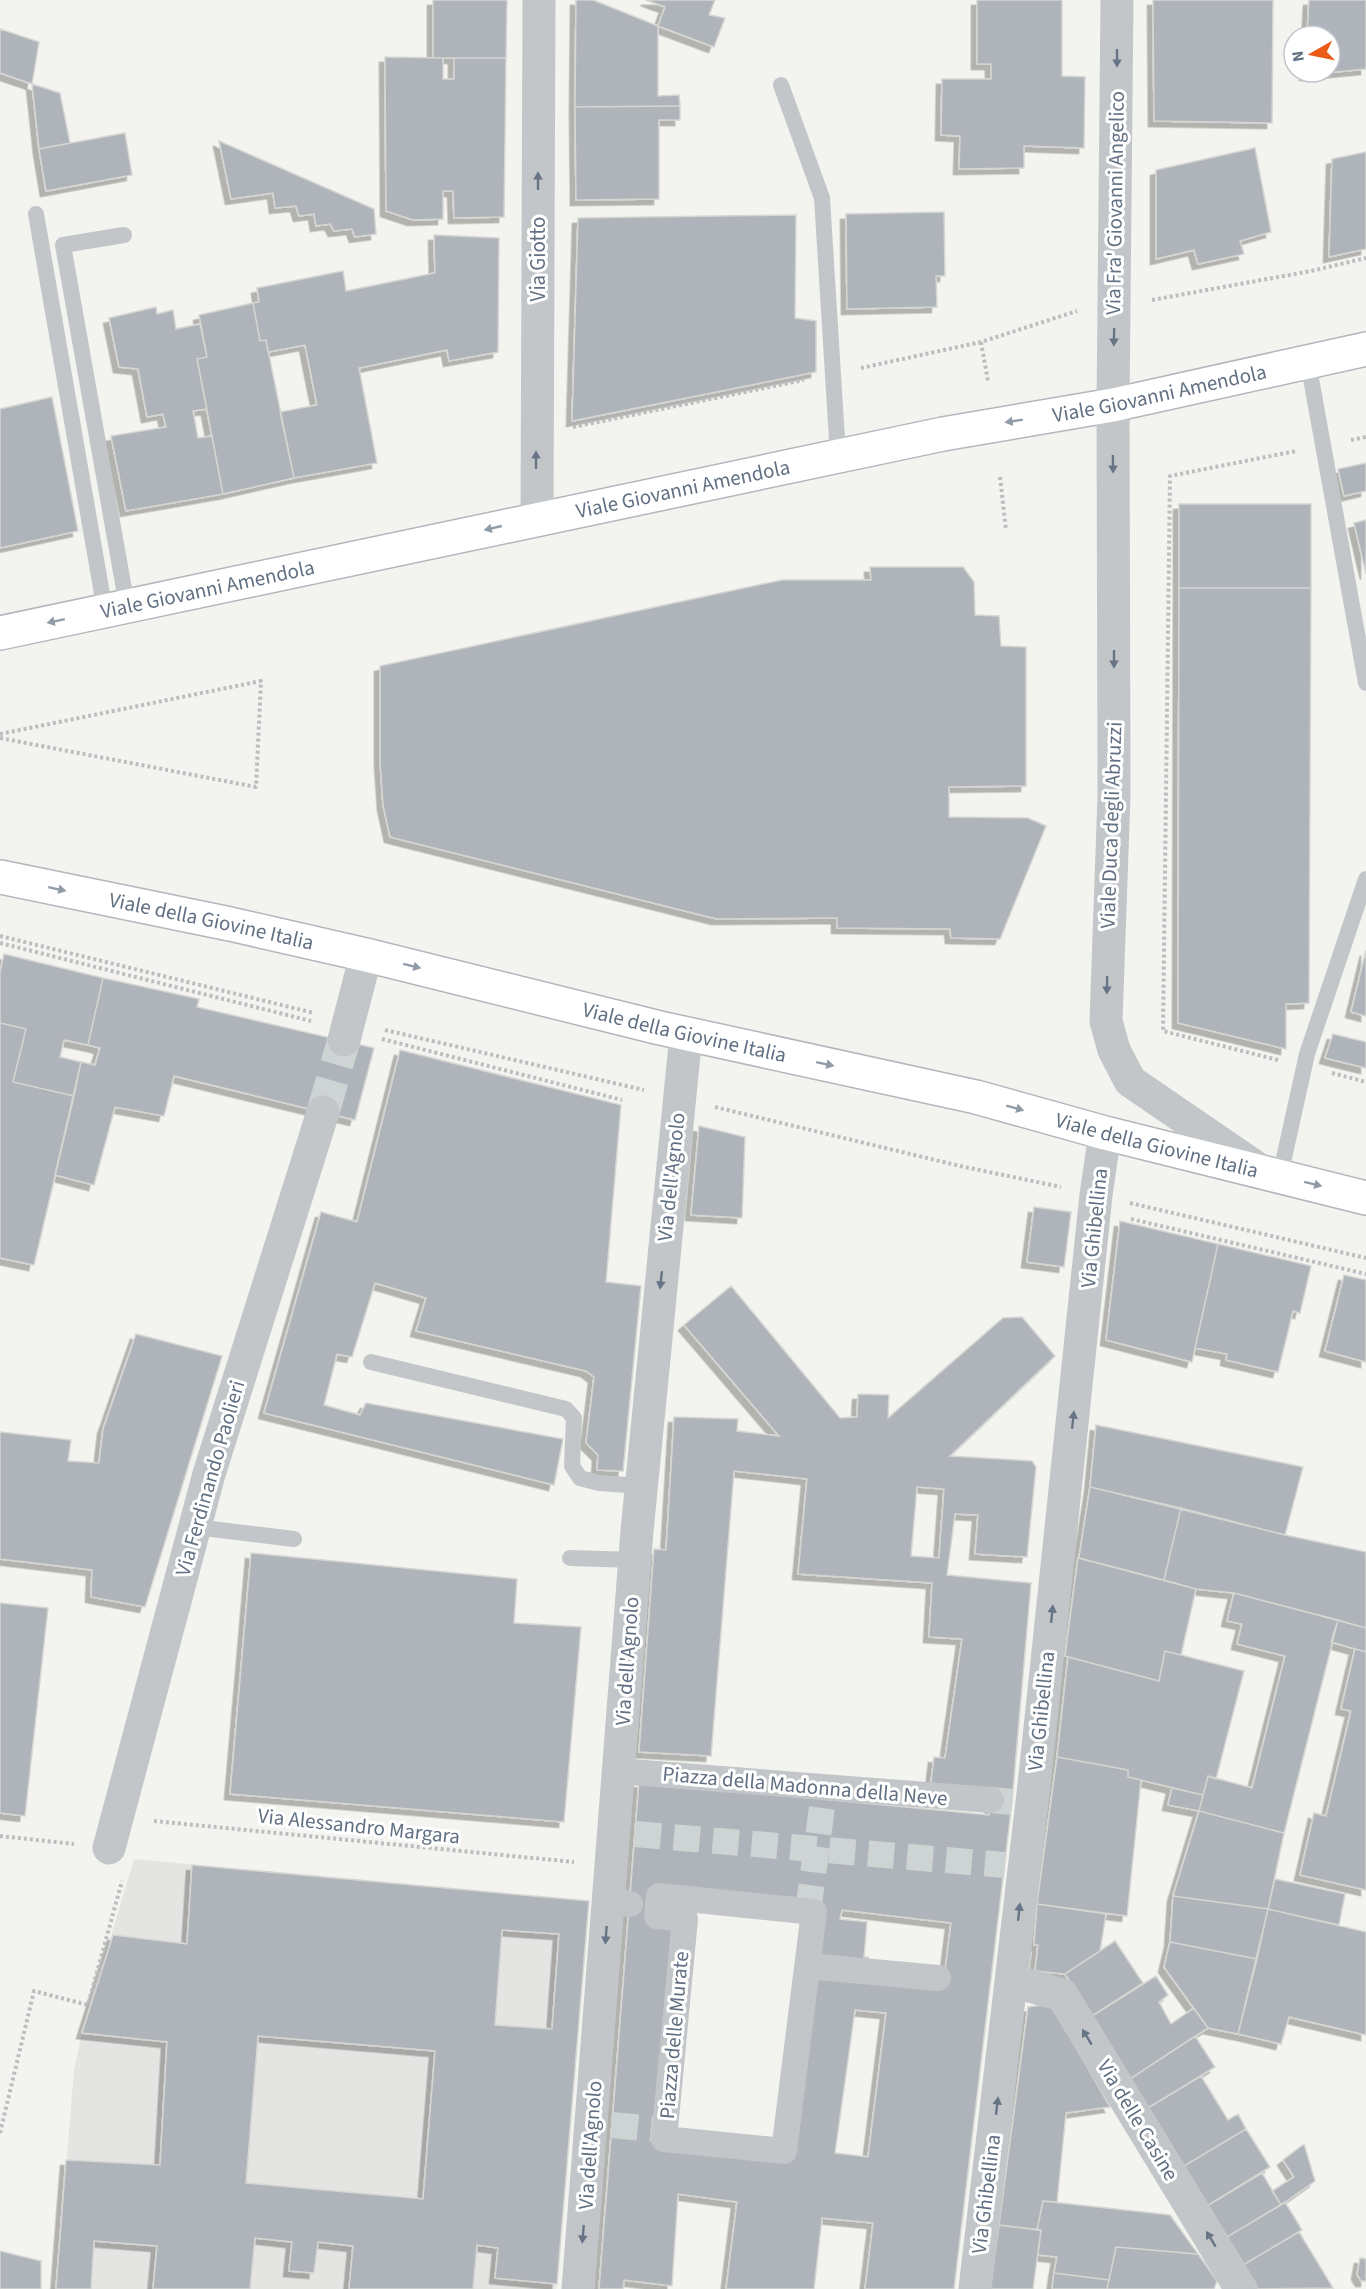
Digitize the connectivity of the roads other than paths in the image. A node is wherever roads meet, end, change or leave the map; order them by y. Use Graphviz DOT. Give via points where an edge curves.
graph roads {
  1 [pos="539,0"];
  2 [pos="1117,0"];
  3 [pos="782,85"];
  4 [pos="36,214"];
  5 [pos="124,235"];
  6 [pos="1366,349"];
  7 [pos="1308,362"];
  8 [pos="1113,405"];
  9 [pos="838,456"];
  10 [pos="537,518"];
  11 [pos="116,609"];
  12 [pos="0,633"];
  13 [pos="1366,683"];
  14 [pos="1366,689"];
  15 [pos="0,877"];
  16 [pos="1366,879"];
  17 [pos="366,955"];
  18 [pos="686,1034"];
  19 [pos="344,1040"];
  20 [pos="323,1112"];
  21 [pos="1105,1133"];
  22 [pos="1270,1173"];
  23 [pos="1366,1198"];
  24 [pos="371,1362"];
  25 [pos="641,1486"];
  26 [pos="195,1527"];
  27 [pos="294,1539"];
  28 [pos="570,1558"];
  29 [pos="635,1560"];
  30 [pos="618,1771"];
  31 [pos="1011,1802"];
  32 [pos="113,1833"];
  33 [pos="808,1966"];
  34 [pos="938,1978"];
  35 [pos="1012,1981"];
  36 [pos="578,2289"];
  37 [pos="975,2289"];
  38 [pos="1241,2289"];
  10 -- 1 [label="street, Via Giotto, one-way"];
  2 -- 8 [label="street, Via Fra' Giovanni Angelico, one-way"];
  3 -- 9 [label="lane" via="822,198"];
  4 -- 11 [label="lane"];
  5 -- 11 [label="lane" via="63,245"];
  6 -- 7 [label="main road, Viale Giovanni Amendola"];
  7 -- 8 [label="main road, Viale Giovanni Amendola"];
  7 -- 13 [label="lane"];
  8 -- 9 [label="main road, Viale Giovanni Amendola, one-way"];
  8 -- 22 [label="street, Viale Duca degli Abruzzi, one-way" via="1114,796 1106,1021 1114,1050 1130,1081"];
  9 -- 10 [label="main road, Viale Giovanni Amendola"];
  10 -- 11 [label="main road, Viale Giovanni Amendola, one-way"];
  11 -- 12 [label="main road, Viale Giovanni Amendola, one-way"];
  13 -- 14 [label="lane"];
  15 -- 17 [label="main road, Viale della Giovine Italia, one-way"];
  16 -- 22 [label="lane"];
  17 -- 18 [label="main road, Viale della Giovine Italia, one-way"];
  17 -- 19 [label="street"];
  18 -- 21 [label="main road, Viale della Giovine Italia, one-way" via="976,1097"];
  18 -- 25 [label="street, Via dell'Agnolo, one-way"];
  20 -- 26 [label="street, Via Ferdinando Paolieri"];
  21 -- 22 [label="main road, Viale della Giovine Italia"];
  31 -- 21 [label="street, Via Ghibellina, one-way"];
  22 -- 23 [label="main road, Viale della Giovine Italia, one-way"];
  24 -- 25 [label="lane" via="566,1409 574,1418 572,1466 580,1478"];
  25 -- 29 [label="street, Via dell'Agnolo"];
  26 -- 27 [label="lane"];
  26 -- 32 [label="street, Via Ferdinando Paolieri"];
  28 -- 29 [label="lane"];
  29 -- 30 [label="street, Via dell'Agnolo"];
  30 -- 31 [label="street, Piazza della Madonna della Neve" via="824,1793"];
  30 -- 36 [label="street, Via dell'Agnolo, one-way" via="624,1833 602,2124"];
  35 -- 31 [label="street, Via Ghibellina, one-way"];
  33 -- 33 [label="street, Piazza delle Murate" via="814,1912 659,1896 657,1916 685,1919 664,2139 784,2151"];
  33 -- 34 [label="street"];
  37 -- 35 [label="street, Via Ghibellina, one-way"];
  38 -- 35 [label="street, Via delle Casine, one-way" via="1062,1995"];
}
